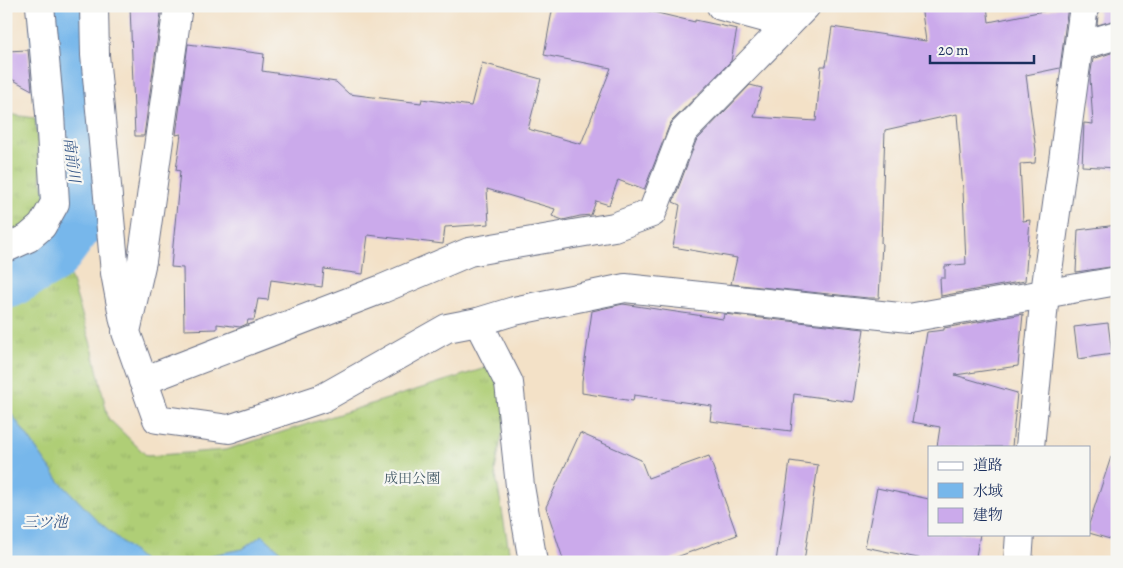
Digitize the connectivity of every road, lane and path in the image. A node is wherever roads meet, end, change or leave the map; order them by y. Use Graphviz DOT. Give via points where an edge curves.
graph roads {
  1 [pos="40,6"];
  2 [pos="94,6"];
  3 [pos="178,6"];
  4 [pos="721,6"];
  5 [pos="1084,6"];
  6 [pos="797,15"];
  7 [pos="1117,35"];
  8 [pos="1080,46"];
  9 [pos="6,248"];
  10 [pos="1117,281"];
  11 [pos="1045,293"];
  12 [pos="478,322"];
  13 [pos="126,332"];
  14 [pos="143,381"];
  15 [pos="1030,446"];
  16 [pos="1020,536"];
  17 [pos="533,562"];
  18 [pos="1018,562"];
  1 -- 9 [label="street" via="55,203 42,226 28,238"];
  2 -- 13 [label="street" via="95,55 115,273"];
  3 -- 13 [label="street" via="142,261"];
  4 -- 6 [label="street"];
  5 -- 8 [label="street"];
  6 -- 14 [label="street" via="683,132 652,213 614,227 469,252"];
  7 -- 8 [label="street"];
  8 -- 11 [label="street"];
  10 -- 11 [label="street"];
  11 -- 12 [label="street" via="908,318 625,288 514,311"];
  11 -- 15 [label="street"];
  12 -- 14 [label="street" via="447,328 323,398 229,429 157,419"];
  12 -- 17 [label="street" via="509,382 520,486"];
  13 -- 14 [label="street"];
  16 -- 18 [label="street"];
}
